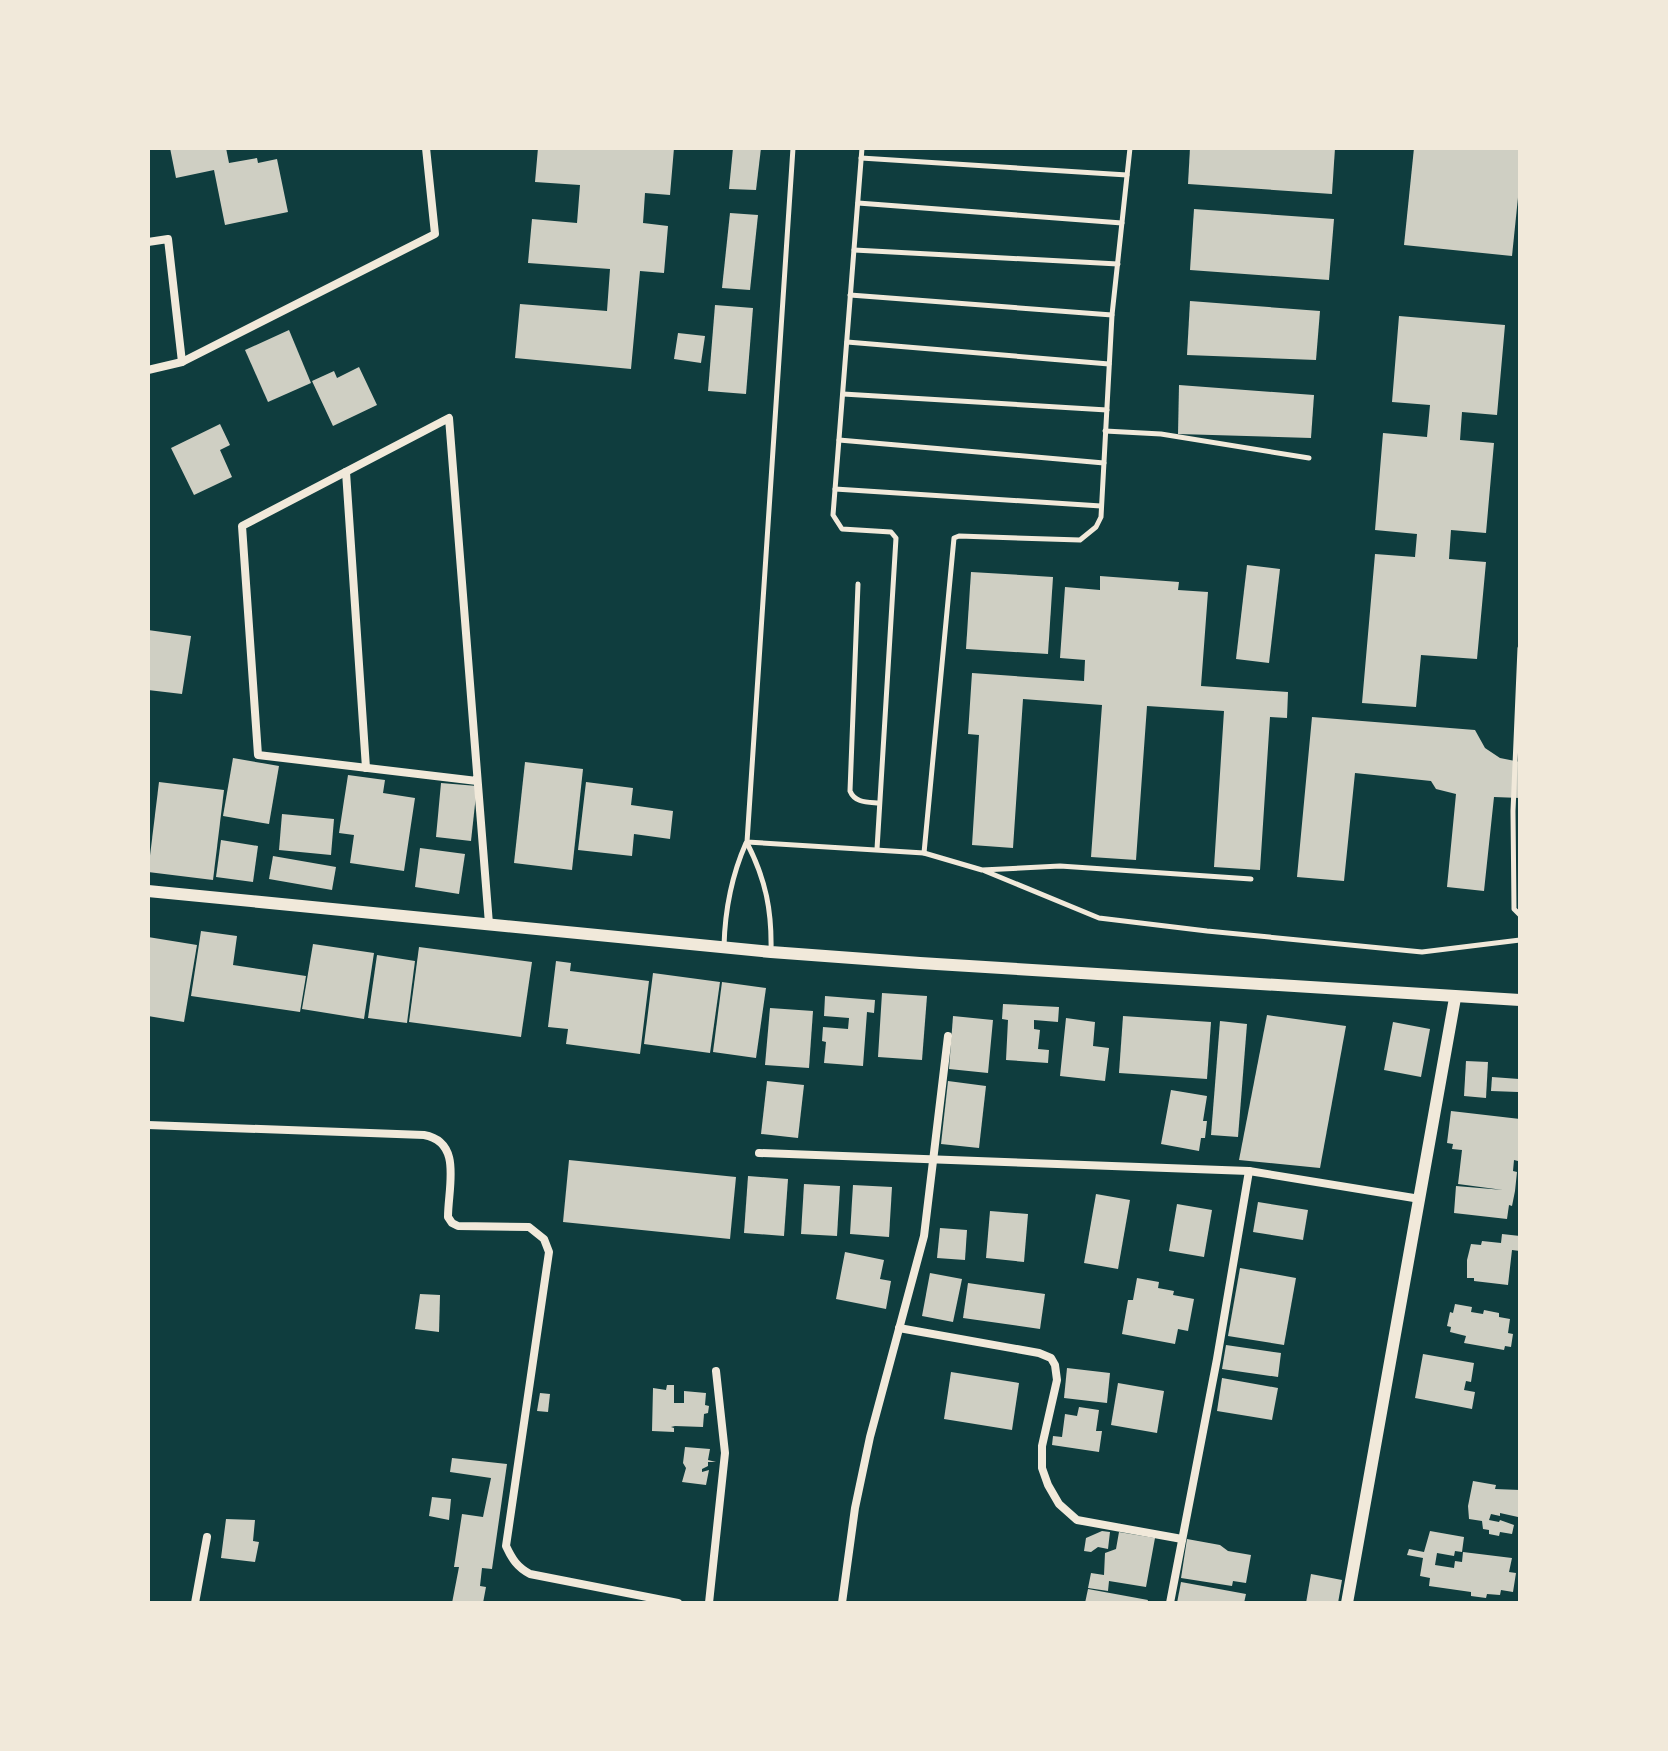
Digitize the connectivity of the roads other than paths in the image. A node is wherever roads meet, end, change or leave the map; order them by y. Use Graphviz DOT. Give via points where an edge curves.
graph roads {
  1 [pos="426,148"];
  2 [pos="793,148"];
  3 [pos="862,148"];
  4 [pos="1130,148"];
  5 [pos="861,158"];
  6 [pos="1127,175"];
  7 [pos="858,203"];
  8 [pos="1122,223"];
  9 [pos="148,242"];
  10 [pos="854,250"];
  11 [pos="1118,264"];
  12 [pos="850,295"];
  13 [pos="1112,315"];
  14 [pos="847,342"];
  15 [pos="182,362"];
  16 [pos="1109,364"];
  17 [pos="148,370"];
  18 [pos="843,394"];
  19 [pos="1107,410"];
  20 [pos="1105,431"];
  21 [pos="839,440"];
  22 [pos="1309,458"];
  23 [pos="1104,463"];
  24 [pos="346,472"];
  25 [pos="835,489"];
  26 [pos="1101,506"];
  27 [pos="858,584"];
  28 [pos="1520,648"];
  29 [pos="366,768"];
  30 [pos="477,781"];
  31 [pos="879,803"];
  32 [pos="747,842"];
  33 [pos="877,849"];
  34 [pos="924,853"];
  35 [pos="982,870"];
  36 [pos="1251,879"];
  37 [pos="148,891"];
  38 [pos="1520,915"];
  39 [pos="489,924"];
  40 [pos="1520,940"];
  41 [pos="724,948"];
  42 [pos="771,952"];
  43 [pos="1455,998"];
  44 [pos="1520,1000"];
  45 [pos="948,1036"];
  46 [pos="148,1125"];
  47 [pos="759,1153"];
  48 [pos="934,1159"];
  49 [pos="1249,1171"];
  50 [pos="1420,1199"];
  51 [pos="899,1328"];
  52 [pos="716,1371"];
  53 [pos="207,1537"];
  54 [pos="1182,1539"];
  55 [pos="195,1603"];
  56 [pos="678,1603"];
  57 [pos="709,1603"];
  58 [pos="842,1603"];
  59 [pos="1170,1603"];
  60 [pos="1347,1603"];
  1 -- 15 [label="street" via="435,234"];
  2 -- 32 [label="lane"];
  3 -- 5 [label="lane"];
  4 -- 6 [label="lane"];
  5 -- 6 [label="lane"];
  5 -- 7 [label="lane"];
  6 -- 8 [label="lane"];
  7 -- 8 [label="lane"];
  7 -- 10 [label="lane"];
  8 -- 11 [label="lane"];
  9 -- 15 [label="street" via="168,239"];
  10 -- 11 [label="lane"];
  10 -- 12 [label="lane"];
  11 -- 13 [label="lane"];
  12 -- 13 [label="lane"];
  12 -- 14 [label="lane"];
  13 -- 16 [label="lane"];
  14 -- 16 [label="lane"];
  14 -- 18 [label="lane"];
  15 -- 17 [label="street"];
  16 -- 19 [label="lane"];
  18 -- 19 [label="lane"];
  18 -- 21 [label="lane"];
  19 -- 20 [label="lane"];
  20 -- 22 [label="lane" via="1161,434"];
  20 -- 23 [label="lane"];
  21 -- 23 [label="lane"];
  21 -- 25 [label="lane"];
  23 -- 26 [label="lane"];
  24 -- 29 [label="street"];
  24 -- 29 [label="street" via="242,526 258,755"];
  24 -- 30 [label="street" via="449,418"];
  25 -- 26 [label="lane"];
  25 -- 31 [label="lane" via="833,515 842,529 891,532 896,538"];
  26 -- 34 [label="lane" via="1096,527 1080,540 954,538"];
  27 -- 31 [label="lane" via="850,791 859,801"];
  28 -- 38 [label="lane" via="1513,811 1514,909"];
  29 -- 30 [label="street"];
  30 -- 39 [label="street"];
  31 -- 33 [label="lane"];
  32 -- 33 [label="lane"];
  32 -- 41 [label="lane" via="729,891"];
  32 -- 42 [label="lane" via="768,891"];
  33 -- 34 [label="lane"];
  34 -- 35 [label="lane"];
  35 -- 36 [label="lane" via="1060,866"];
  35 -- 40 [label="lane" via="1114,920 1422,952"];
  37 -- 39 [label="street"];
  39 -- 41 [label="street"];
  41 -- 42 [label="street"];
  42 -- 43 [label="street"];
  43 -- 44 [label="street"];
  43 -- 50 [label="street"];
  45 -- 48 [label="street"];
  46 -- 56 [label="street" via="424,1135 443,1142 450,1154 452,1223 529,1227 544,1239 549,1252 506,1546 512,1559 530,1574"];
  47 -- 48 [label="street"];
  48 -- 49 [label="street"];
  48 -- 51 [label="street" via="924,1236"];
  49 -- 50 [label="street"];
  49 -- 54 [label="street"];
  50 -- 60 [label="street"];
  51 -- 54 [label="street" via="1051,1358 1057,1380 1042,1468 1059,1504 1077,1520"];
  51 -- 58 [label="street" via="855,1508"];
  52 -- 57 [label="street" via="725,1453"];
  53 -- 55 [label="street"];
  54 -- 59 [label="street"];
}
